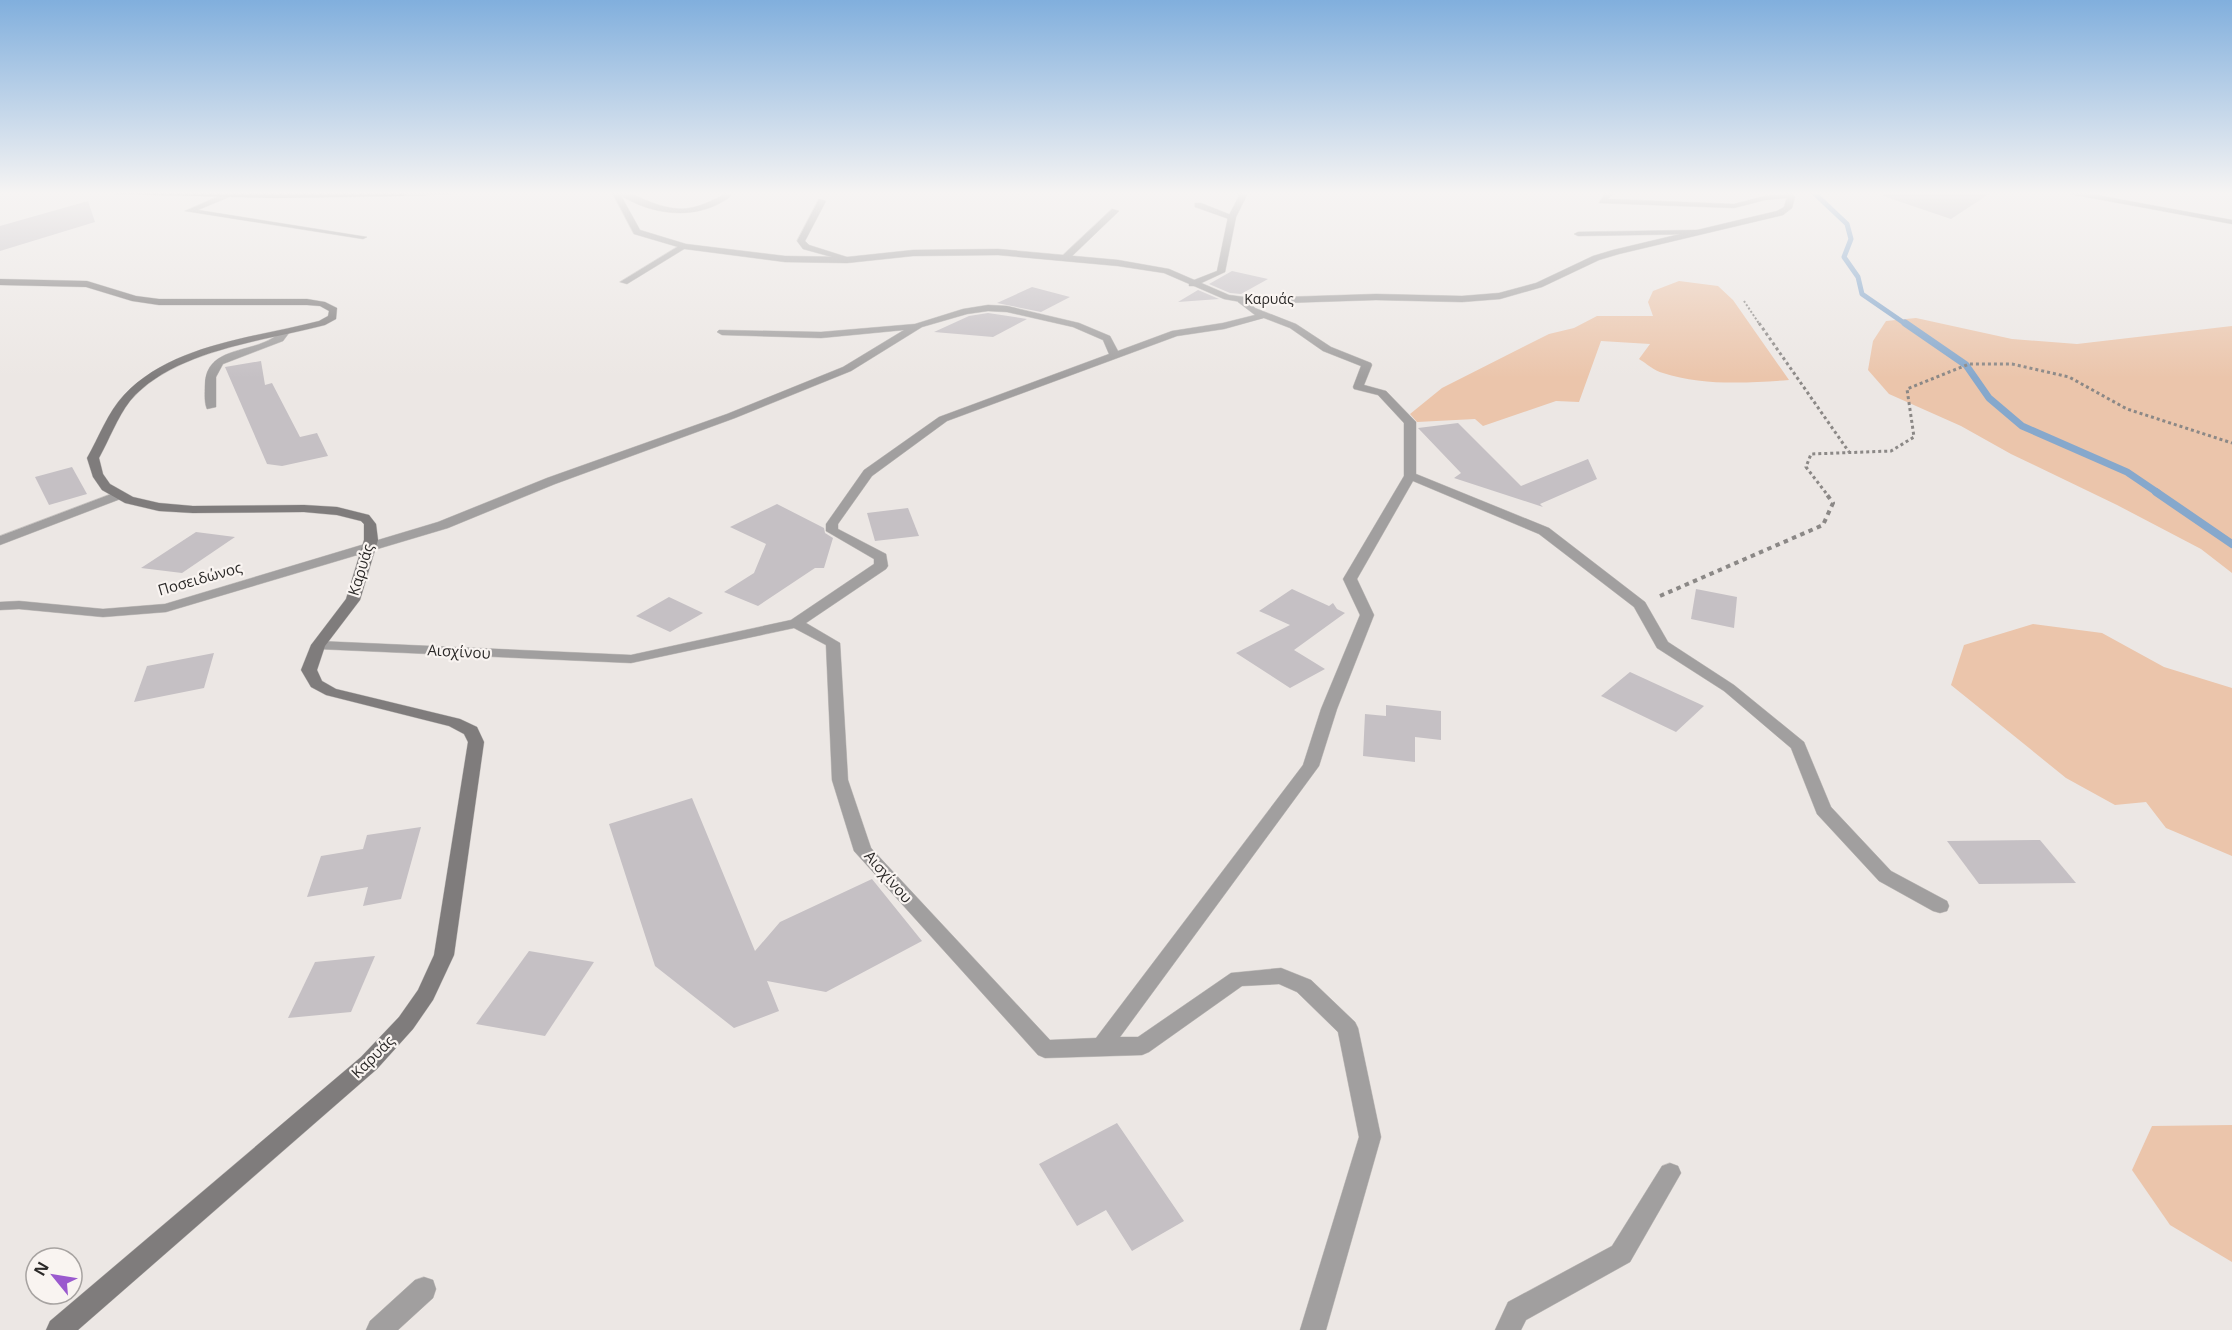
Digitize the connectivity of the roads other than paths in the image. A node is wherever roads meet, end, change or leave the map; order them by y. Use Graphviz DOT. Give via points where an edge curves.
graph roads {
  1 [pos="671,254"];
  2 [pos="747,254"];
  3 [pos="828,254"];
  4 [pos="903,254"];
  5 [pos="1022,254"];
  6 [pos="1069,254"];
  7 [pos="1225,254"];
  8 [pos="1609,254"];
  9 [pos="1065,258"];
  10 [pos="847,260"];
  11 [pos="0,282"];
  12 [pos="624,282"];
  13 [pos="1192,284"];
  14 [pos="1242,300"];
  15 [pos="1264,315"];
  16 [pos="920,326"];
  17 [pos="722,332"];
  18 [pos="284,333"];
  19 [pos="1115,355"];
  20 [pos="211,407"];
  21 [pos="1410,476"];
  22 [pos="119,495"];
  23 [pos="0,542"];
  24 [pos="369,548"];
  25 [pos="0,606"];
  26 [pos="796,623"];
  27 [pos="318,645"];
  28 [pos="1940,906"];
  29 [pos="1102,1046"];
  30 [pos="1670,1173"];
  31 [pos="424,1289"];
  32 [pos="59,1330"];
  33 [pos="379,1330"];
  34 [pos="1313,1330"];
  35 [pos="1508,1330"];
  1 -- 12 [label="street"];
  2 -- 10 [label="street, Καρυάς"];
  3 -- 10 [label="street"];
  4 -- 10 [label="street, Καρυάς"];
  5 -- 9 [label="street, Καρυάς"];
  6 -- 9 [label="street"];
  7 -- 13 [label="street" via="1221,272"];
  8 -- 14 [label="street, Καρυάς" via="1539,285 1500,296"];
  9 -- 13 [label="street, Καρυάς" via="1152,268"];
  11 -- 18 [label="main road, Καρυάς" via="87,284 159,302 307,302 334,310 333,317 322,323"];
  13 -- 14 [label="street, Καρυάς"];
  14 -- 15 [label="street"];
  15 -- 19 [label="street" via="1175,333"];
  15 -- 21 [label="street" via="1300,330 1327,349 1367,365 1358,387 1382,393 1410,422"];
  16 -- 17 [label="street" via="821,335"];
  16 -- 19 [label="street" via="966,311 1001,308 1089,329 1107,338"];
  16 -- 24 [label="street, Ποσειδώνος" via="847,369 731,416 550,481 443,525"];
  18 -- 20 [label="street" via="216,365 212,372"];
  18 -- 22 [label="main road, Καρυάς" via="166,368 129,397 93,458 105,486"];
  19 -- 26 [label="street" via="943,419 868,473 832,524 832,531 881,557 880,566"];
  21 -- 28 [label="street" via="1544,531 1640,604 1662,645 1729,688 1798,746 1823,810 1885,876"];
  21 -- 29 [label="street" via="1350,579 1367,615 1311,766"];
  22 -- 23 [label="street"];
  22 -- 24 [label="main road, Καρυάς" via="167,508 312,510 357,515 370,524"];
  24 -- 25 [label="street, Ποσειδώνος" via="166,608 103,613"];
  24 -- 27 [label="main road, Καρυάς" via="353,600"];
  26 -- 27 [label="street, Αισχίνου" via="631,659"];
  26 -- 29 [label="street, Αισχίνου" via="833,643 840,780 863,851 1045,1049"];
  27 -- 32 [label="main road, Καρυάς" via="309,670 316,684 356,700 454,722 471,731 476,742 444,955 426,994 406,1023 369,1063"];
  29 -- 34 [label="street" via="1142,1046 1238,978 1281,976 1304,986 1348,1028 1370,1137"];
  30 -- 35 [label="street" via="1621,1254 1517,1311"];
  31 -- 33 [label="street"];
}
